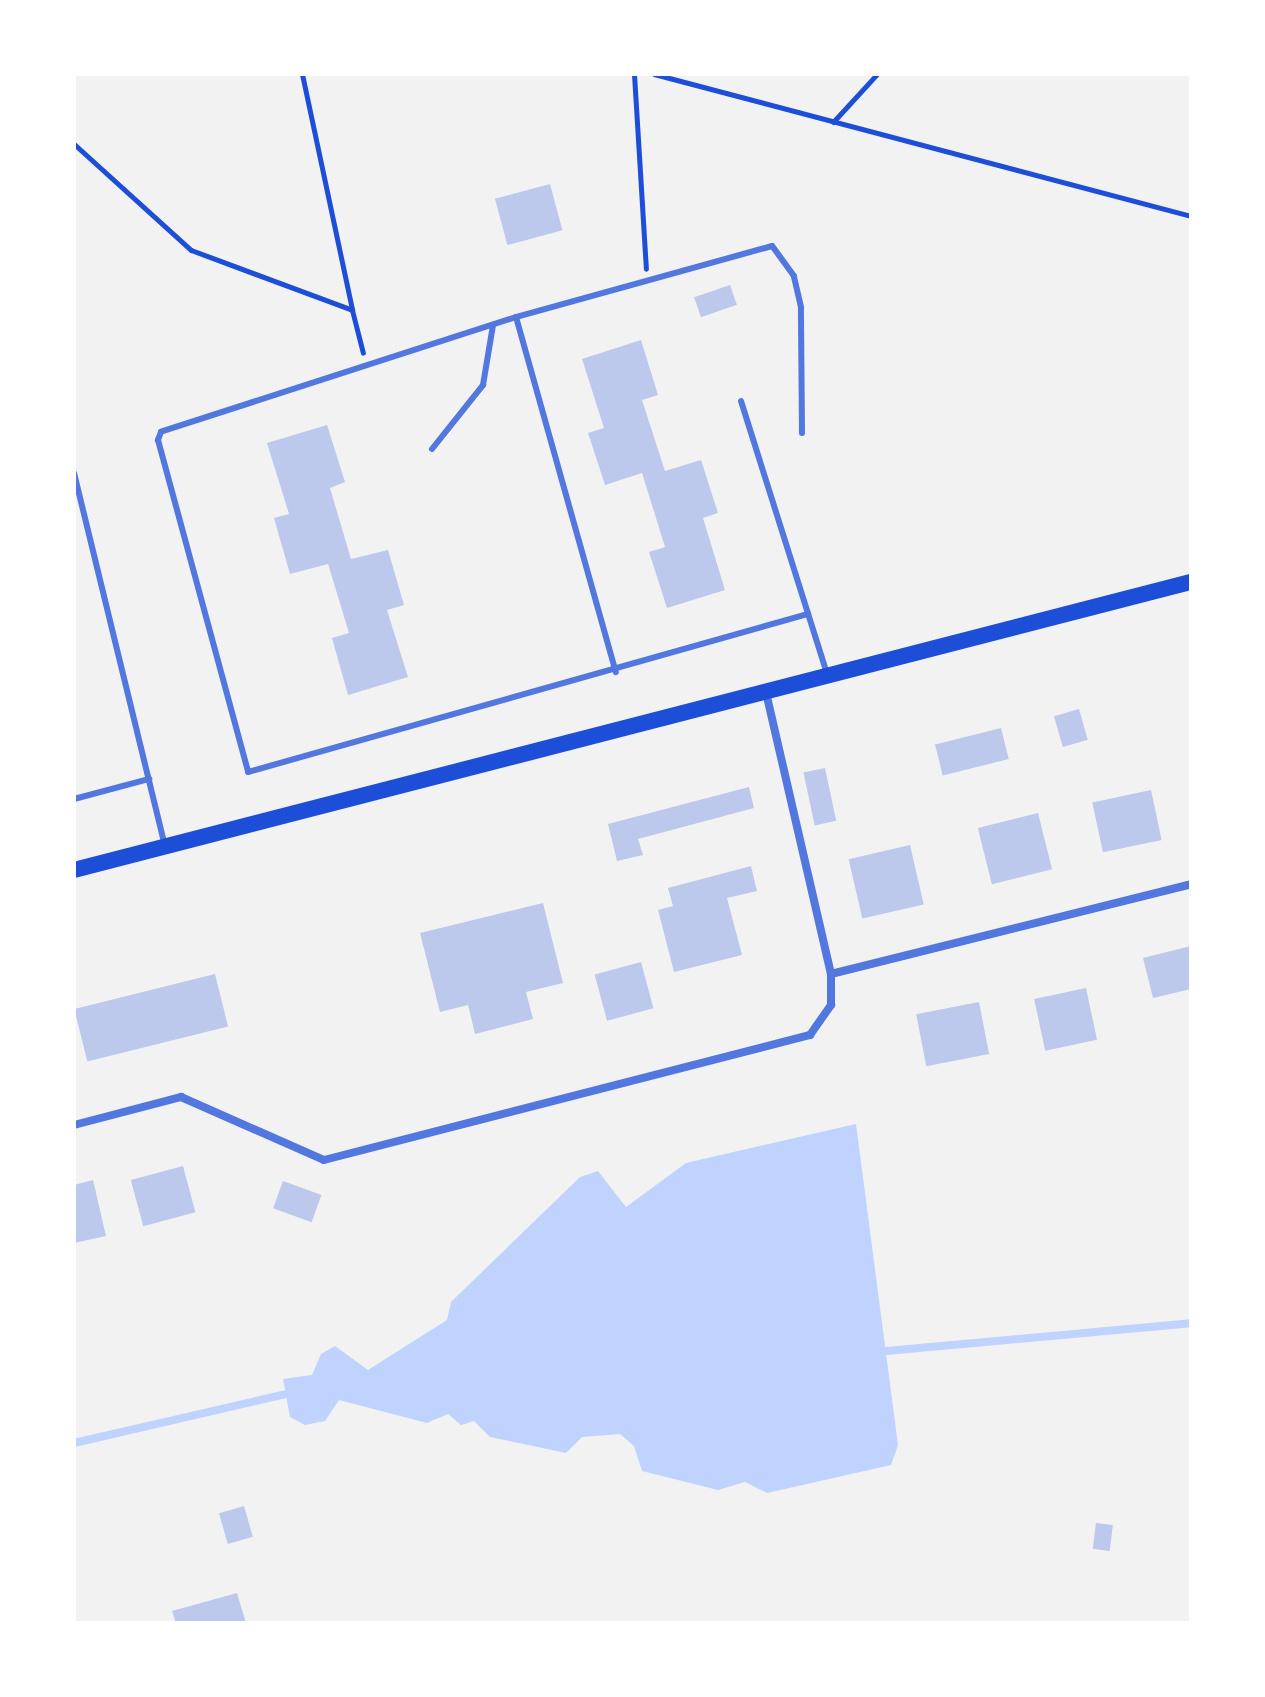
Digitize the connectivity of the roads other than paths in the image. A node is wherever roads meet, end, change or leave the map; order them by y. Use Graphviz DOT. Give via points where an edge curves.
graph roads {
  1 [pos="516,317"];
  2 [pos="493,325"];
  3 [pos="741,401"];
  4 [pos="802,433"];
  5 [pos="432,449"];
  6 [pos="74,473"];
  7 [pos="1191,582"];
  8 [pos="808,614"];
  9 [pos="826,671"];
  10 [pos="616,672"];
  11 [pos="765,687"];
  12 [pos="149,779"];
  13 [pos="74,799"];
  14 [pos="165,846"];
  15 [pos="74,870"];
  16 [pos="1191,884"];
  17 [pos="831,974"];
  18 [pos="74,1125"];
  1 -- 2 [label="lane"];
  1 -- 4 [label="lane" via="647,277 772,246 781,249 801,307"];
  1 -- 10 [label="lane"];
  2 -- 5 [label="lane" via="483,385"];
  2 -- 10 [label="lane" via="161,432 158,440 248,772"];
  3 -- 8 [label="lane"];
  6 -- 12 [label="lane"];
  7 -- 9 [label="main road"];
  8 -- 9 [label="lane"];
  8 -- 10 [label="lane"];
  9 -- 11 [label="main road"];
  11 -- 14 [label="main road"];
  11 -- 17 [label="street"];
  12 -- 13 [label="lane"];
  12 -- 14 [label="lane"];
  14 -- 15 [label="main road"];
  16 -- 17 [label="street"];
  17 -- 18 [label="street" via="831,1005 810,1035 324,1160 181,1097"];
}
